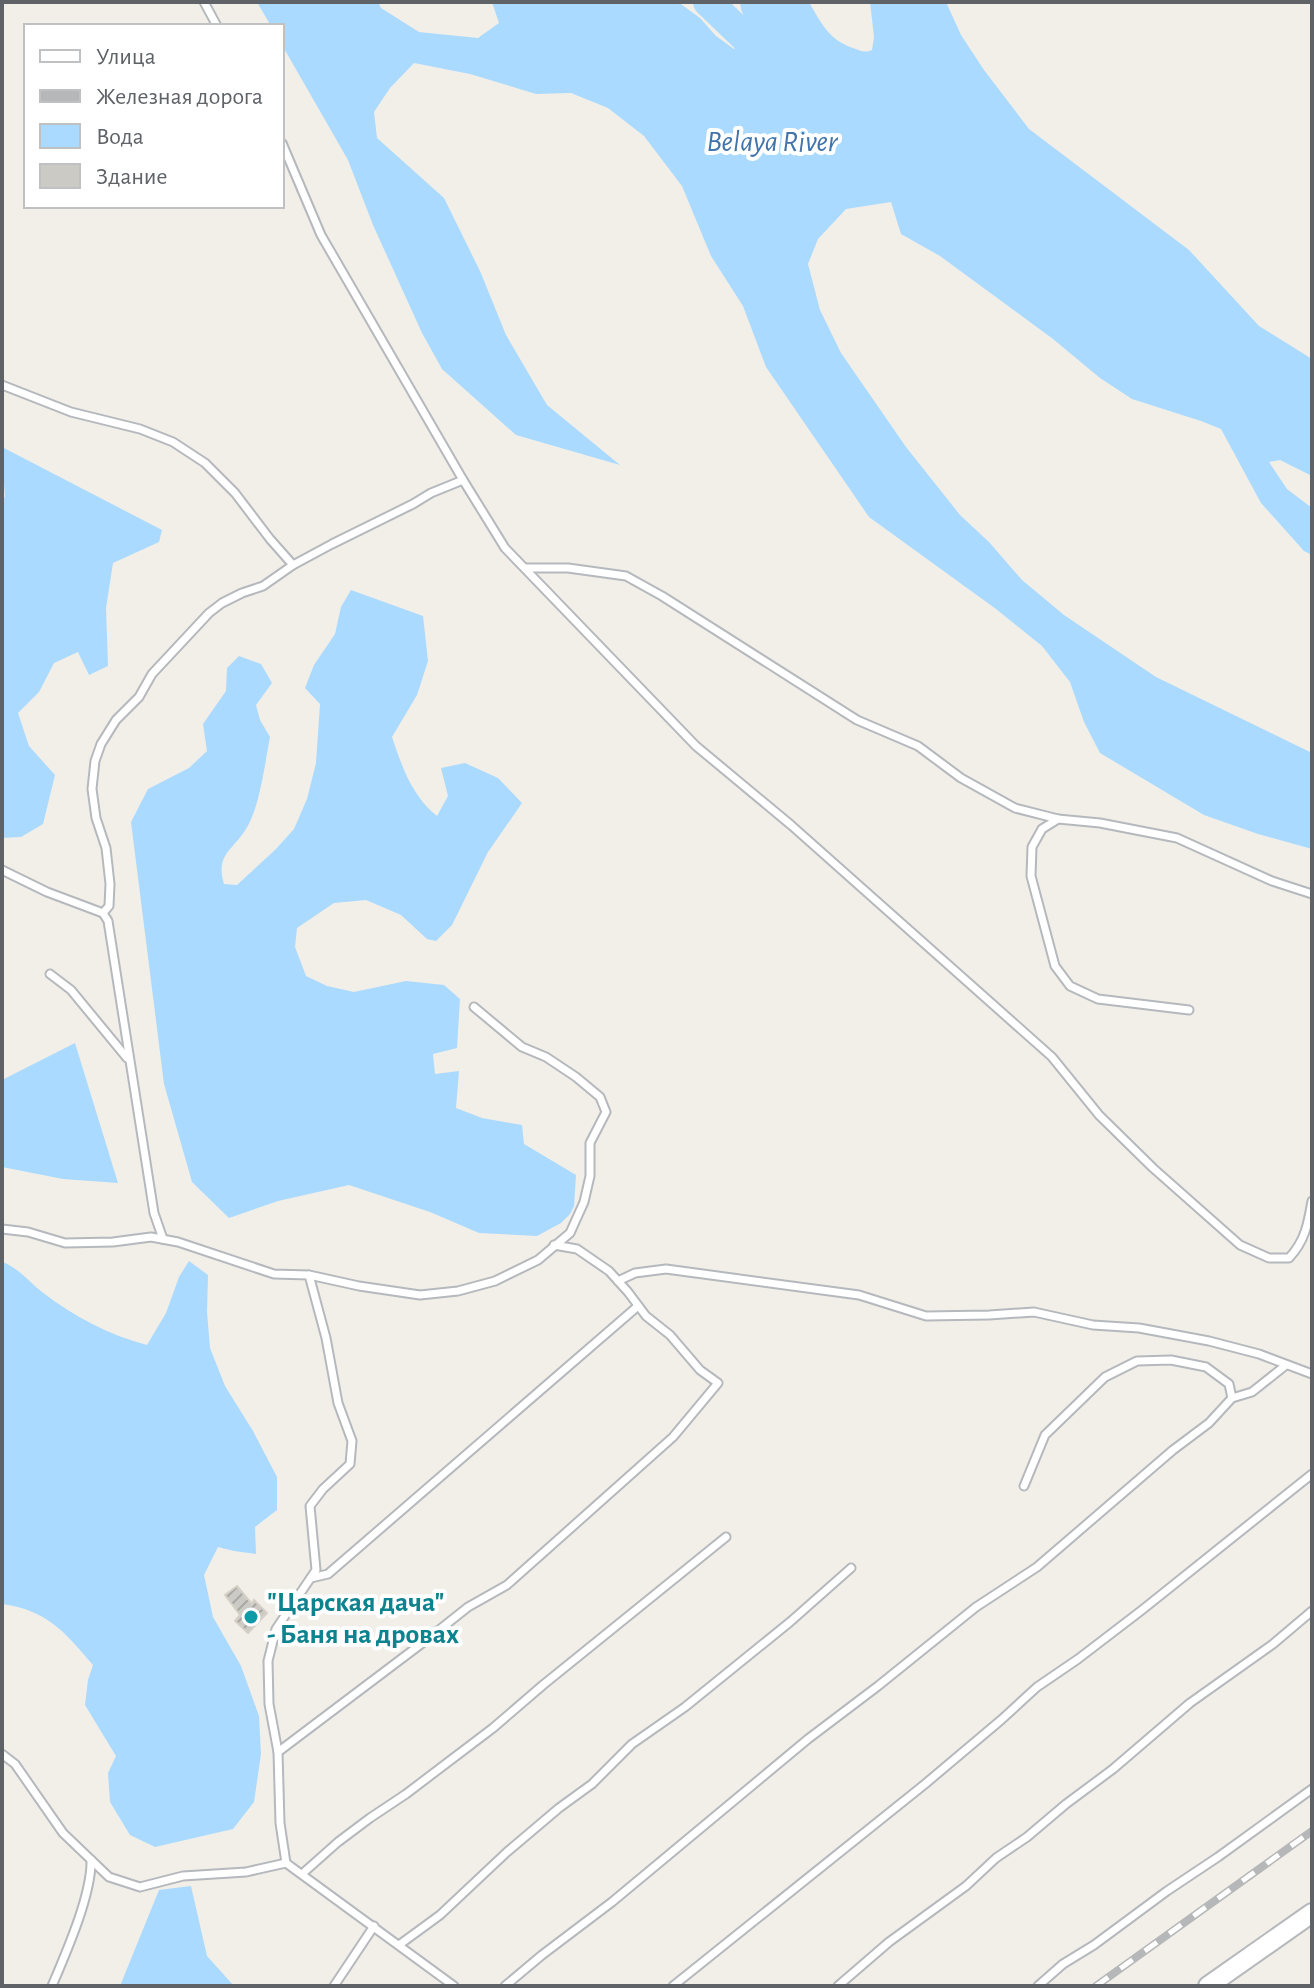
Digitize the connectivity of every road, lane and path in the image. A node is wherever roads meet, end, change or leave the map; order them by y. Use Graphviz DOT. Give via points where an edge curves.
graph roads {
  1 [pos="204,2"];
  2 [pos="216,24"];
  3 [pos="284,148"];
  4 [pos="2,385"];
  5 [pos="463,480"];
  6 [pos="293,565"];
  7 [pos="525,568"];
  8 [pos="1058,819"];
  9 [pos="2,870"];
  10 [pos="1312,894"];
  11 [pos="103,913"];
  12 [pos="50,974"];
  13 [pos="474,1007"];
  14 [pos="1189,1010"];
  15 [pos="129,1060"];
  16 [pos="1312,1201"];
  17 [pos="2,1229"];
  18 [pos="163,1239"];
  19 [pos="554,1245"];
  20 [pos="309,1275"];
  21 [pos="618,1281"];
  22 [pos="638,1306"];
  23 [pos="1286,1365"];
  24 [pos="1312,1374"];
  25 [pos="1232,1398"];
  26 [pos="1312,1474"];
  27 [pos="1024,1486"];
  28 [pos="726,1537"];
  29 [pos="851,1568"];
  30 [pos="311,1578"];
  31 [pos="1312,1611"];
  32 [pos="278,1752"];
  33 [pos="2,1754"];
  34 [pos="1312,1789"];
  35 [pos="91,1860"];
  36 [pos="286,1863"];
  37 [pos="302,1874"];
  38 [pos="1312,1913"];
  39 [pos="374,1926"];
  40 [pos="399,1945"];
  41 [pos="52,1986"];
  42 [pos="334,1986"];
  43 [pos="454,1986"];
  44 [pos="505,1986"];
  45 [pos="673,1986"];
  46 [pos="838,1986"];
  47 [pos="1038,1986"];
  48 [pos="1208,1986"];
  1 -- 2 [label="lane"];
  3 -- 5 [label="lane" via="321,235"];
  4 -- 6 [label="lane" via="173,442 205,463 235,493"];
  5 -- 6 [label="lane"];
  5 -- 7 [label="lane" via="505,548"];
  6 -- 11 [label="lane" via="209,613 152,674 101,744 92,789 110,884 109,906"];
  7 -- 8 [label="lane" via="626,576 857,720 918,746 1015,808"];
  7 -- 16 [label="lane" via="696,746 1052,1057 1099,1115 1240,1245 1269,1258 1289,1258 1300,1247"];
  8 -- 10 [label="lane" via="1177,838"];
  8 -- 14 [label="lane" via="1042,829 1032,847 1031,876 1055,966 1070,986 1098,999"];
  9 -- 11 [label="lane"];
  11 -- 15 [label="lane" via="112,939"];
  12 -- 15 [label="lane" via="71,990"];
  13 -- 19 [label="lane" via="522,1047 576,1077 600,1097 606,1112 590,1143 584,1202 570,1233"];
  15 -- 18 [label="lane"];
  17 -- 18 [label="lane" via="65,1243"];
  18 -- 20 [label="lane" via="274,1274"];
  19 -- 20 [label="lane" via="538,1260 495,1281 458,1291 420,1295"];
  19 -- 21 [label="lane" via="577,1249"];
  20 -- 30 [label="lane" via="338,1403 352,1441 350,1464 310,1506 316,1570"];
  21 -- 22 [label="lane"];
  21 -- 23 [label="lane" via="666,1269 859,1295 926,1316 1034,1312 1209,1341"];
  22 -- 30 [label="lane" via="328,1574"];
  22 -- 32 [label="lane" via="718,1383 673,1437 507,1585 468,1607"];
  23 -- 24 [label="lane"];
  23 -- 25 [label="lane" via="1252,1392"];
  25 -- 27 [label="lane" via="1229,1384 1206,1367 1137,1361 1105,1377 1045,1435"];
  25 -- 44 [label="lane" via="1037,1567 976,1607 808,1739"];
  26 -- 45 [label="lane" via="1037,1687"];
  28 -- 37 [label="lane" via="493,1728"];
  29 -- 40 [label="lane" via="685,1707 632,1744 592,1784"];
  30 -- 32 [label="lane" via="276,1629 268,1661"];
  31 -- 46 [label="lane"];
  32 -- 36 [label="lane"];
  33 -- 35 [label="lane" via="15,1764 63,1833"];
  34 -- 47 [label="lane"];
  35 -- 36 [label="lane" via="109,1877 140,1887"];
  35 -- 41 [label="lane" via="88,1888"];
  36 -- 37 [label="lane"];
  37 -- 39 [label="lane"];
  38 -- 48 [label="street"];
  39 -- 40 [label="lane"];
  39 -- 42 [label="lane"];
  40 -- 43 [label="lane"];
}
